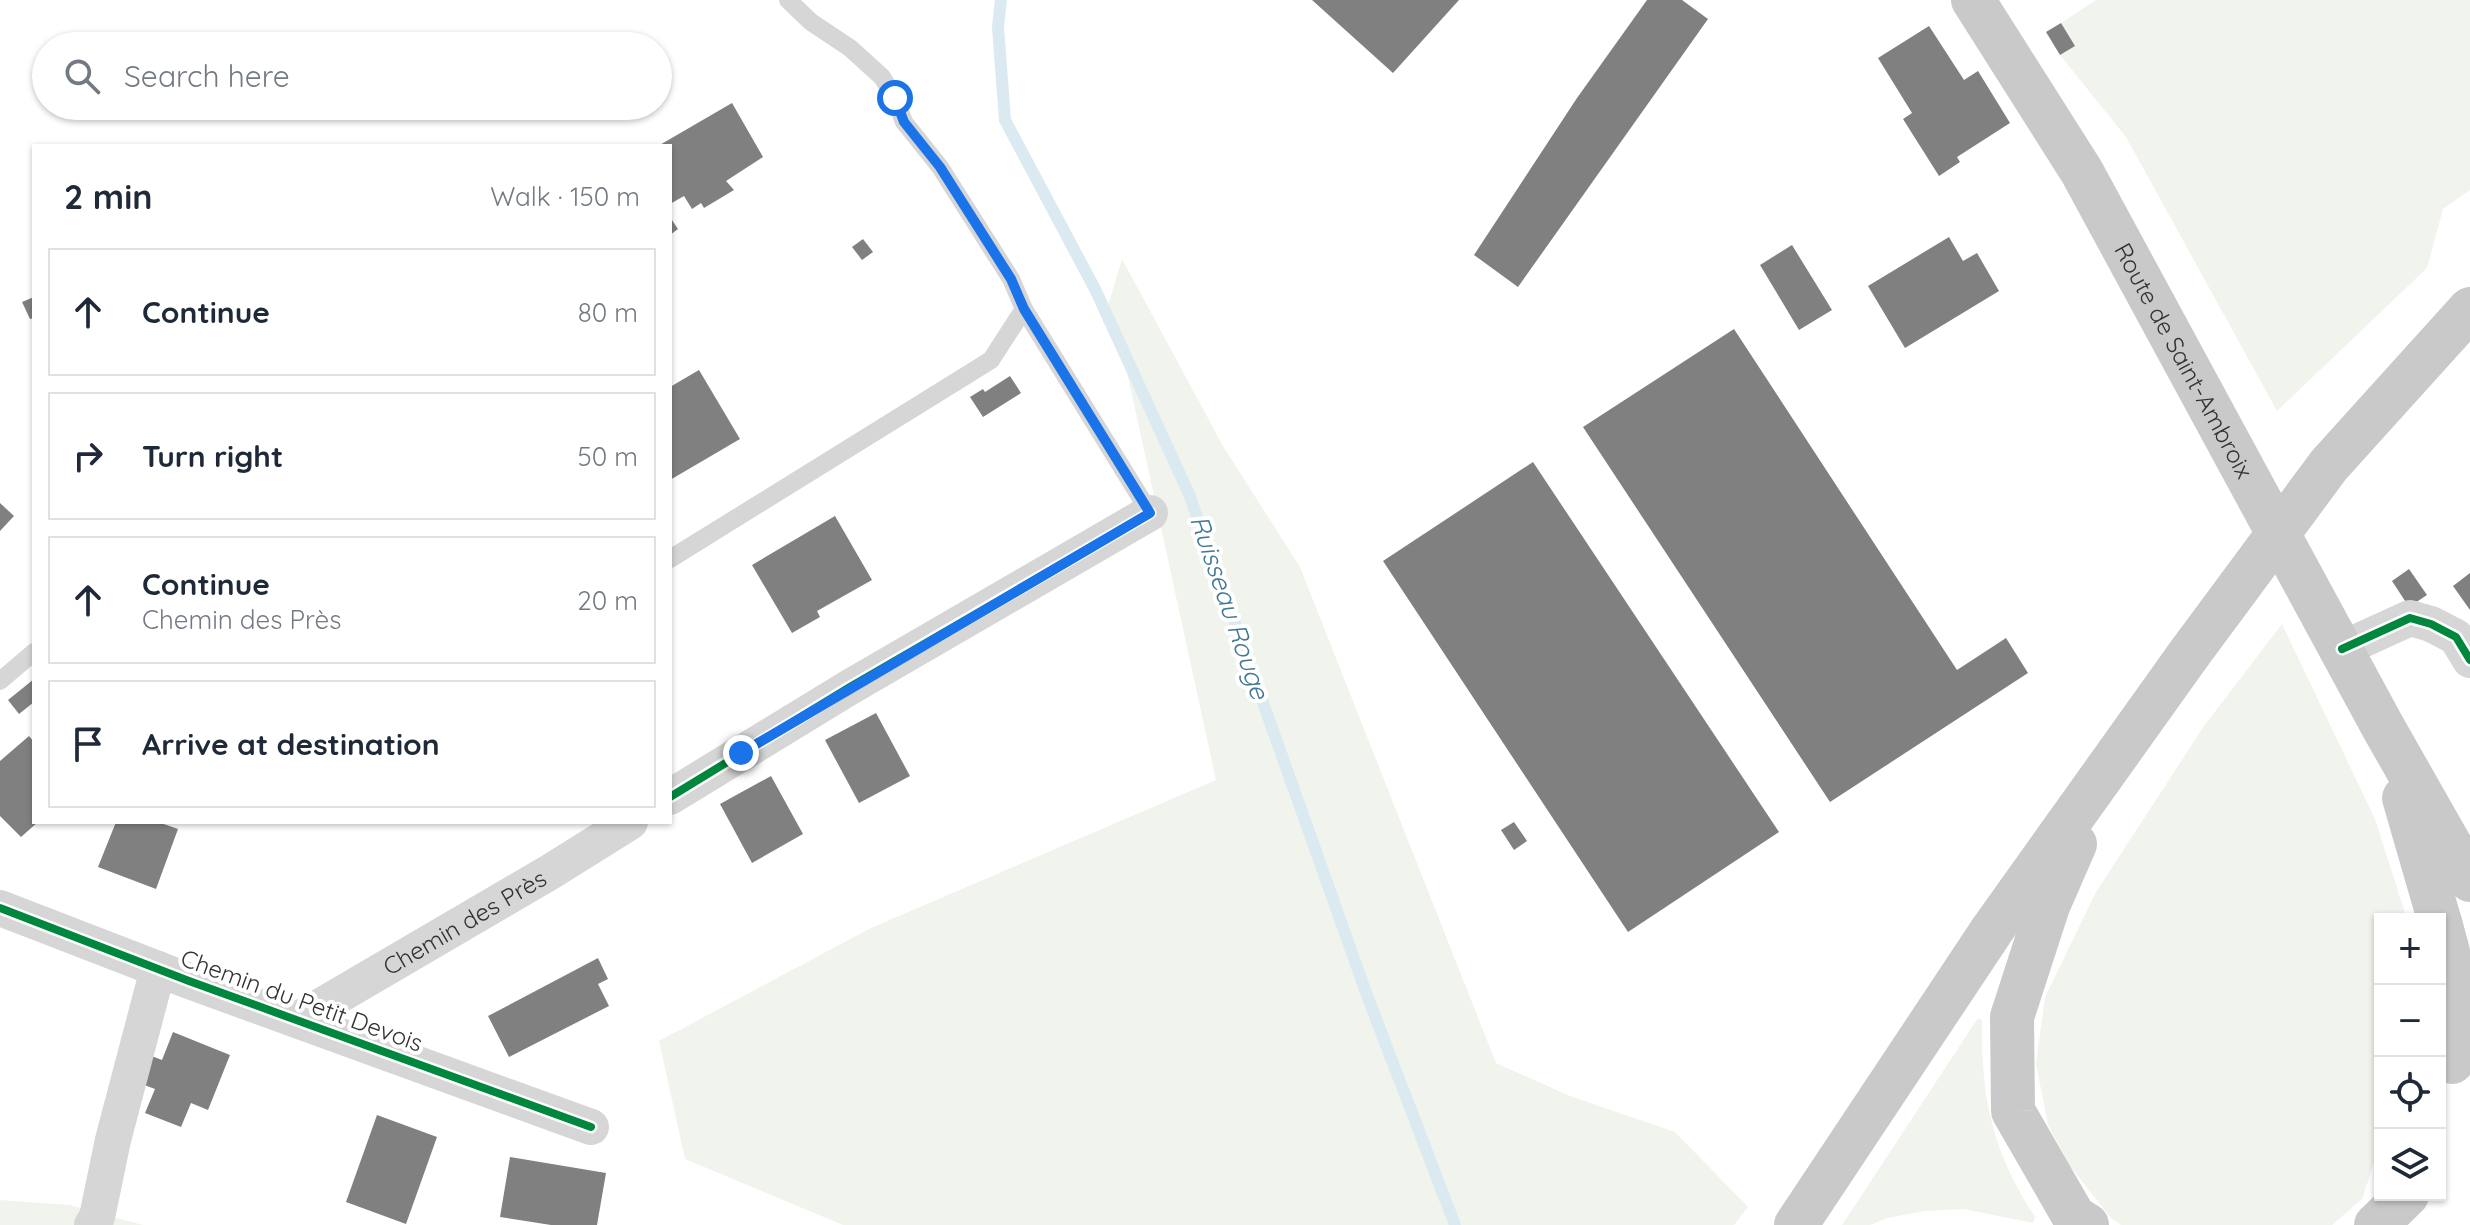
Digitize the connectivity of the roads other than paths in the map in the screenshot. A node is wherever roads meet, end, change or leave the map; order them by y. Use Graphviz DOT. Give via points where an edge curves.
graph roads {
  1 [pos="788,0"];
  2 [pos="1973,0"];
  3 [pos="1024,309"];
  4 [pos="2470,309"];
  5 [pos="1150,513"];
  6 [pos="672,558"];
  7 [pos="2342,649"];
  8 [pos="32,654"];
  9 [pos="2470,660"];
  10 [pos="0,681"];
  11 [pos="2383,727"];
  12 [pos="2113,758"];
  13 [pos="672,796"];
  14 [pos="627,824"];
  15 [pos="2470,880"];
  16 [pos="0,908"];
  17 [pos="2438,913"];
  18 [pos="2446,944"];
  19 [pos="158,969"];
  20 [pos="297,1020"];
  21 [pos="2454,1063"];
  22 [pos="591,1127"];
  23 [pos="2401,1201"];
  24 [pos="2421,1201"];
  25 [pos="92,1225"];
  26 [pos="1796,1225"];
  27 [pos="2087,1225"];
  28 [pos="2376,1225"];
  29 [pos="2430,1225"];
  1 -- 3 [label="lane" via="882,77 904,122 940,167 1011,279"];
  2 -- 7 [label="main road, Route de Saint-Ambroix" via="2082,172"];
  3 -- 5 [label="lane"];
  3 -- 6 [label="lane" via="991,360"];
  4 -- 12 [label="main road, bridge" via="2329,465"];
  5 -- 13 [label="street"];
  7 -- 9 [label="street" via="2410,618 2456,637"];
  7 -- 11 [label="main road, Route de Saint-Ambroix"];
  8 -- 10 [label="lane"];
  11 -- 15 [label="main road, Route de Saint-Ambroix"];
  11 -- 17 [label="main road, Route de Saint-Ambroix"];
  12 -- 26 [label="main road"];
  12 -- 27 [label="main road" via="2048,906 2012,1017 2013,1111 2074,1217"];
  14 -- 20 [label="street, Chemin des Près"];
  16 -- 19 [label="street, Chemin du Petit Devois"];
  18 -- 21 [label="main road, Route de Saint-Ambroix"];
  19 -- 20 [label="street, Chemin du Petit Devois"];
  19 -- 25 [label="street"];
  20 -- 22 [label="street, Chemin du Petit Devois"];
  23 -- 28 [label="main road"];
  24 -- 29 [label="main road"];
}
